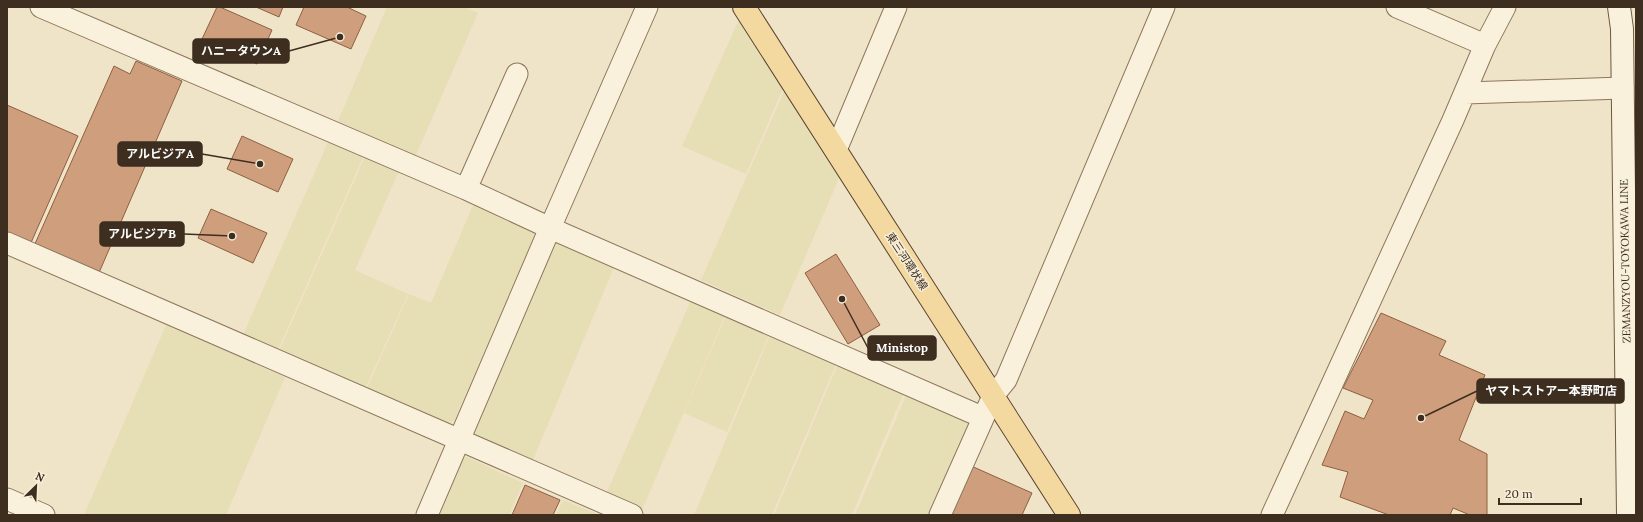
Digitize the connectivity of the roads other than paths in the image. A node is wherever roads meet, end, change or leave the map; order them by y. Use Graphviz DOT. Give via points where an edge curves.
graph roads {
  1 [pos="41,7"];
  2 [pos="647,7"];
  3 [pos="744,7"];
  4 [pos="896,7"];
  5 [pos="1164,7"];
  6 [pos="1397,7"];
  7 [pos="1505,7"];
  8 [pos="1620,7"];
  9 [pos="1485,45"];
  10 [pos="517,74"];
  11 [pos="1623,88"];
  12 [pos="1465,93"];
  13 [pos="836,150"];
  14 [pos="466,189"];
  15 [pos="550,228"];
  16 [pos="7,243"];
  17 [pos="993,396"];
  18 [pos="982,417"];
  19 [pos="1632,429"];
  20 [pos="460,441"];
  21 [pos="7,499"];
  22 [pos="44,515"];
  23 [pos="428,515"];
  24 [pos="632,515"];
  25 [pos="940,515"];
  26 [pos="1069,515"];
  27 [pos="1272,515"];
  28 [pos="1628,515"];
  1 -- 14 [label="street"];
  2 -- 15 [label="street"];
  3 -- 13 [label="main road, 東三河環状線"];
  4 -- 13 [label="street"];
  5 -- 17 [label="street" via="1006,380"];
  6 -- 9 [label="street"];
  7 -- 9 [label="street"];
  8 -- 11 [label="main road, ZEMANZYOU-TOYOKAWA LINE"];
  9 -- 12 [label="street"];
  10 -- 14 [label="street"];
  11 -- 12 [label="street"];
  11 -- 19 [label="main road, ZEMANZYOU-TOYOKAWA LINE"];
  12 -- 27 [label="street"];
  13 -- 17 [label="main road, 東三河環状線"];
  14 -- 15 [label="street"];
  15 -- 18 [label="street"];
  15 -- 20 [label="street"];
  16 -- 20 [label="street"];
  17 -- 18 [label="street"];
  17 -- 26 [label="main road, 東三河環状線"];
  18 -- 25 [label="street"];
  19 -- 28 [label="main road, ZEMANZYOU-TOYOKAWA LINE"];
  20 -- 23 [label="street"];
  20 -- 24 [label="street"];
  21 -- 22 [label="street"];
}
